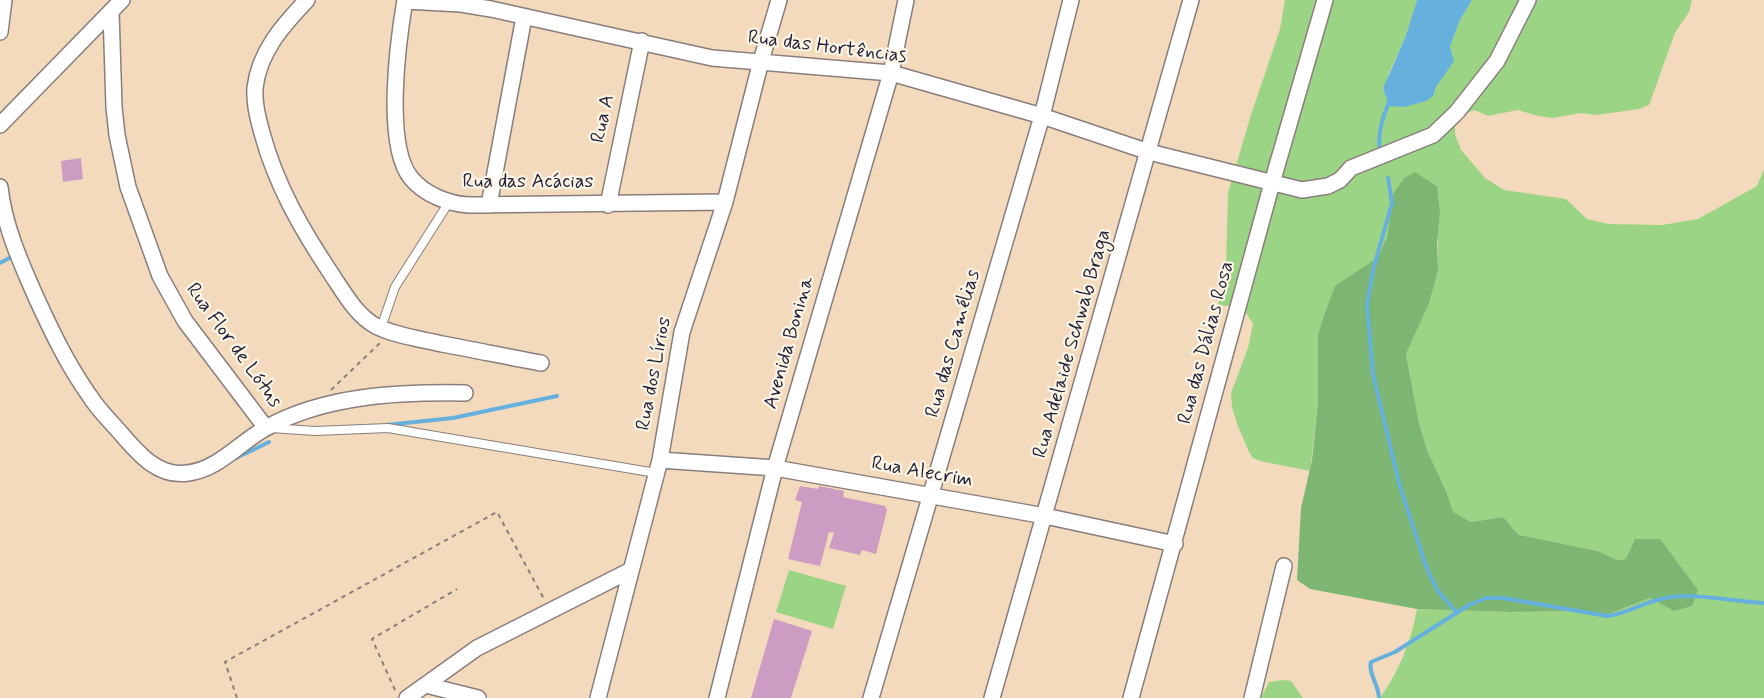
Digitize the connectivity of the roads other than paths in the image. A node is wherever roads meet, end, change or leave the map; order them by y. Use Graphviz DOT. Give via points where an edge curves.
graph roads {
  1 [pos="4,0"];
  2 [pos="122,0"];
  3 [pos="308,0"];
  4 [pos="405,0"];
  5 [pos="779,0"];
  6 [pos="906,0"];
  7 [pos="1071,0"];
  8 [pos="1191,0"];
  9 [pos="1325,0"];
  10 [pos="1528,0"];
  11 [pos="111,11"];
  12 [pos="524,17"];
  13 [pos="0,32"];
  14 [pos="642,41"];
  15 [pos="761,61"];
  16 [pos="891,73"];
  17 [pos="1042,116"];
  18 [pos="0,126"];
  19 [pos="1149,152"];
  20 [pos="1272,183"];
  21 [pos="0,188"];
  22 [pos="449,202"];
  23 [pos="725,202"];
  24 [pos="489,205"];
  25 [pos="608,205"];
  26 [pos="386,330"];
  27 [pos="540,363"];
  28 [pos="465,393"];
  29 [pos="266,428"];
  30 [pos="658,467"];
  31 [pos="775,468"];
  32 [pos="931,496"];
  33 [pos="1046,516"];
  34 [pos="1175,544"];
  35 [pos="1284,566"];
  36 [pos="631,570"];
  37 [pos="426,684"];
  38 [pos="407,698"];
  39 [pos="478,698"];
  40 [pos="598,698"];
  41 [pos="717,698"];
  42 [pos="871,698"];
  43 [pos="992,698"];
  44 [pos="1131,698"];
  45 [pos="1252,698"];
  1 -- 13 [label="street"];
  2 -- 11 [label="street"];
  3 -- 26 [label="street" via="265,52 255,89 256,109 277,179 297,219 349,299 363,316"];
  4 -- 12 [label="street, Rua das Hortências" via="461,4"];
  4 -- 22 [label="street, Rua das Acácias" via="398,41 395,119 401,159 411,179"];
  5 -- 15 [label="street, Rua dos Lírios"];
  6 -- 16 [label="street, Avenida Bonina"];
  7 -- 17 [label="street, Rua das Camélias"];
  8 -- 19 [label="street, Rua Adelaide Schwab Braga"];
  9 -- 20 [label="street, Rua das Dálias Rosa"];
  10 -- 20 [label="street, Rua das Hortências" via="1497,61 1457,112 1433,135 1351,168 1328,186 1302,190"];
  11 -- 18 [label="street"];
  11 -- 29 [label="street, Rua Flor de Lótus" via="117,135 128,187 160,276 185,321"];
  12 -- 14 [label="street, Rua das Hortências"];
  12 -- 24 [label="street"];
  14 -- 15 [label="street, Rua das Hortências" via="712,58"];
  14 -- 25 [label="street, Rua A"];
  15 -- 16 [label="street, Rua das Hortências"];
  15 -- 23 [label="street, Rua dos Lírios"];
  16 -- 17 [label="street, Rua das Hortências"];
  16 -- 31 [label="street, Avenida Bonina"];
  17 -- 19 [label="street, Rua das Hortências"];
  17 -- 32 [label="street, Rua das Camélias"];
  19 -- 20 [label="street, Rua das Hortências"];
  19 -- 33 [label="street, Rua Adelaide Schwab Braga"];
  20 -- 34 [label="street, Rua das Dálias Rosa"];
  21 -- 29 [label="street" via="18,255 57,343 89,397 135,450 161,469 189,473 219,461"];
  22 -- 24 [label="street, Rua das Acácias"];
  22 -- 26 [label="lane" via="395,287"];
  23 -- 25 [label="street, Rua das Acácias"];
  23 -- 30 [label="street, Rua dos Lírios" via="682,332"];
  24 -- 25 [label="street, Rua das Acácias"];
  26 -- 27 [label="street"];
  28 -- 29 [label="street" via="386,395 313,408"];
  29 -- 30 [label="lane, Rua Flor de Lótus" via="388,428"];
  30 -- 31 [label="street, Rua Alecrim"];
  30 -- 36 [label="street, Rua dos Lírios"];
  31 -- 32 [label="street, Rua Alecrim"];
  31 -- 41 [label="street, Avenida Bonina"];
  32 -- 33 [label="street, Rua Alecrim"];
  32 -- 42 [label="street, Rua das Camélias"];
  33 -- 34 [label="street, Rua Alecrim"];
  33 -- 43 [label="street, Rua Adelaide Schwab Braga"];
  34 -- 44 [label="street, Rua das Dálias Rosa"];
  35 -- 45 [label="street"];
  36 -- 37 [label="street" via="477,648"];
  36 -- 40 [label="street, Rua dos Lírios"];
  37 -- 38 [label="street"];
  37 -- 39 [label="street"];
}
